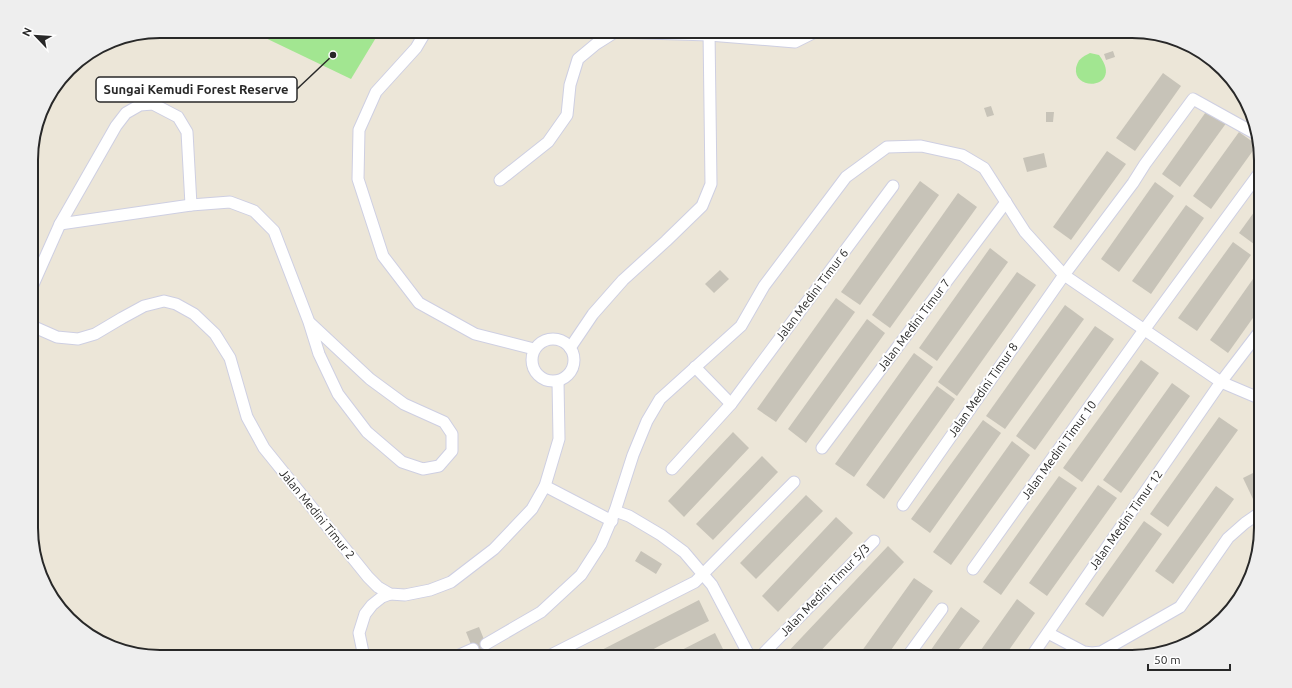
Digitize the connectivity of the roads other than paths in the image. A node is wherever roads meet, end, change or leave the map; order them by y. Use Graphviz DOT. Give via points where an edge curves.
graph roads {
  1 [pos="422,38"];
  2 [pos="606,38"];
  3 [pos="709,38"];
  4 [pos="757,38"];
  5 [pos="803,38"];
  6 [pos="1250,131"];
  7 [pos="500,180"];
  8 [pos="1254,180"];
  9 [pos="893,186"];
  10 [pos="1006,202"];
  11 [pos="191,205"];
  12 [pos="60,224"];
  13 [pos="38,274"];
  14 [pos="1064,275"];
  15 [pos="309,322"];
  16 [pos="38,329"];
  17 [pos="1144,330"];
  18 [pos="1254,339"];
  19 [pos="570,348"];
  20 [pos="534,349"];
  21 [pos="695,367"];
  22 [pos="558,381"];
  23 [pos="1221,382"];
  24 [pos="1254,396"];
  25 [pos="731,404"];
  26 [pos="822,448"];
  27 [pos="672,469"];
  28 [pos="794,482"];
  29 [pos="545,486"];
  30 [pos="903,505"];
  31 [pos="614,516"];
  32 [pos="1254,516"];
  33 [pos="874,541"];
  34 [pos="973,569"];
  35 [pos="704,575"];
  36 [pos="390,594"];
  37 [pos="942,609"];
  38 [pos="1048,633"];
  39 [pos="486,644"];
  40 [pos="363,650"];
  41 [pos="560,650"];
  42 [pos="746,650"];
  43 [pos="767,650"];
  44 [pos="912,650"];
  45 [pos="1036,650"];
  46 [pos="1080,650"];
  47 [pos="1105,650"];
  1 -- 20 [label="street" via="376,92 359,130 358,179 383,256 419,302 476,334"];
  2 -- 7 [label="street" via="578,59 570,85 567,115 548,142"];
  3 -- 19 [label="street" via="711,184 702,206 623,280 593,314"];
  4 -- 5 [label="street" via="795,42"];
  6 -- 14 [label="street, Jalan Medini Timur 8" via="1193,99"];
  8 -- 17 [label="street, Jalan Medini Timur 10"];
  9 -- 25 [label="street, Jalan Medini Timur 6"];
  10 -- 14 [label="street" via="1025,232"];
  10 -- 21 [label="street" via="984,168 962,155 921,146 887,147 846,177 764,286 741,326"];
  10 -- 26 [label="street, Jalan Medini Timur 7"];
  11 -- 12 [label="street"];
  11 -- 12 [label="street" via="187,132 178,117 168,111 153,104 140,105 126,113 116,126"];
  11 -- 15 [label="street" via="230,202 254,211 274,231"];
  12 -- 13 [label="street"];
  14 -- 17 [label="street"];
  14 -- 30 [label="street, Jalan Medini Timur 8"];
  15 -- 15 [label="street" via="319,354 338,394 367,432 402,462 423,469 439,466 452,451 452,434 444,422 404,404 370,379"];
  16 -- 36 [label="street, Jalan Medini Timur 2" via="57,338 78,339 95,334 144,306 164,301 176,304 194,314 215,334 230,358 247,417 264,448 368,577"];
  17 -- 23 [label="street"];
  17 -- 34 [label="street, Jalan Medini Timur 10"];
  18 -- 23 [label="street, Jalan Medini Timur 12"];
  19 -- 20 [label="street" via="564,342 548,339"];
  19 -- 22 [label="street" via="574,358 572,368 567,376"];
  20 -- 22 [label="street" via="532,365 536,373 545,380"];
  21 -- 25 [label="street"];
  21 -- 31 [label="street" via="660,399 647,421 633,455"];
  22 -- 29 [label="street" via="559,439"];
  23 -- 24 [label="street"];
  23 -- 38 [label="street, Jalan Medini Timur 12"];
  25 -- 27 [label="street, Jalan Medini Timur 6"];
  28 -- 35 [label="street"];
  29 -- 31 [label="street"];
  29 -- 36 [label="street" via="532,509 494,550 451,582 411,594"];
  31 -- 35 [label="street" via="629,516 661,535 684,552"];
  31 -- 39 [label="street" via="601,544 581,575 541,612"];
  32 -- 47 [label="street" via="1228,538 1180,607"];
  33 -- 43 [label="street, Jalan Medini Timur 5/3"];
  35 -- 41 [label="street" via="695,582"];
  35 -- 42 [label="street" via="712,585"];
  36 -- 40 [label="street" via="382,597 365,614 359,633"];
  37 -- 44 [label="street"];
  38 -- 45 [label="street, Jalan Medini Timur 12"];
  38 -- 46 [label="street"];
}
